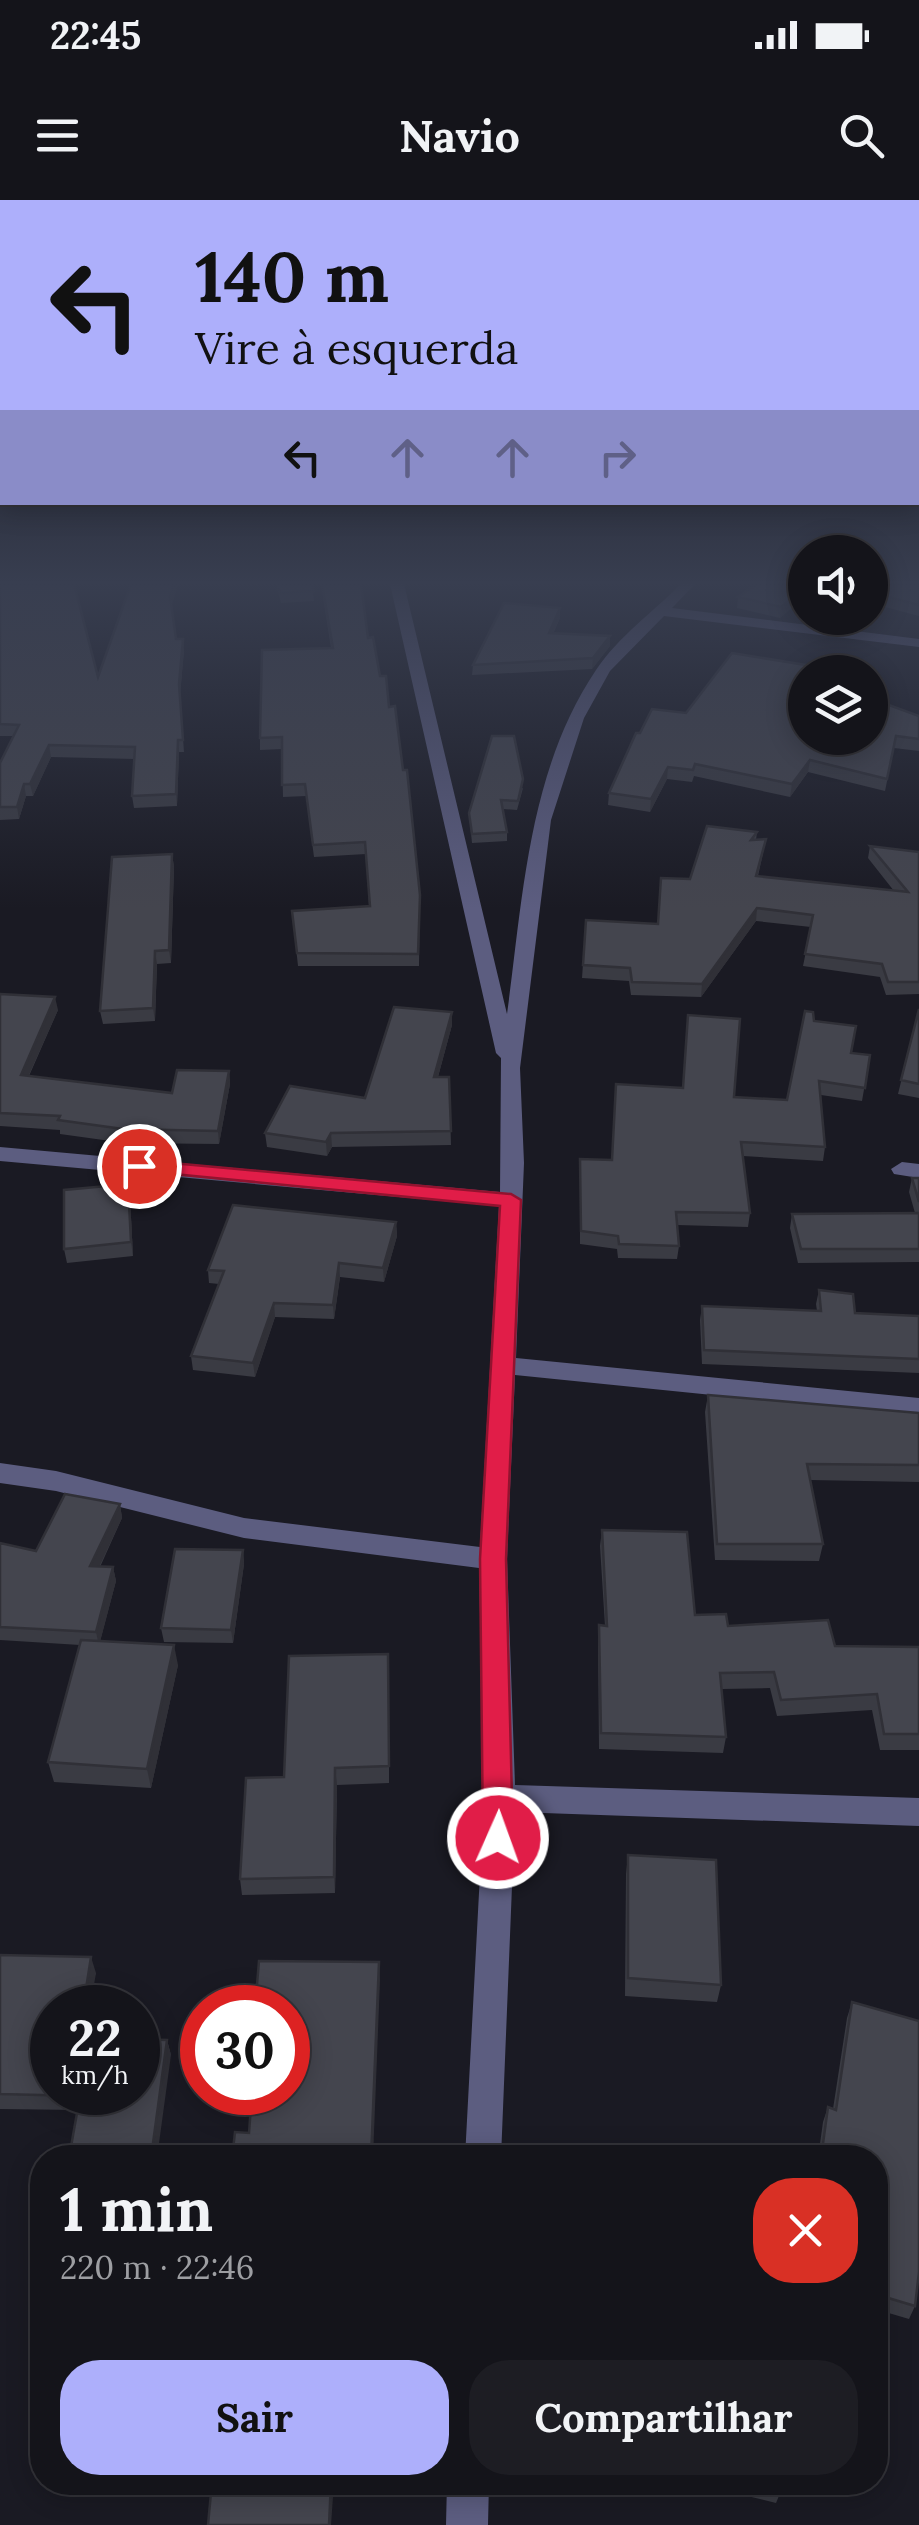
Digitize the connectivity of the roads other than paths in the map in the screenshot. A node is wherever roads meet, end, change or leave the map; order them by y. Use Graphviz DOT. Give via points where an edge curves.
graph roads {
  1 [pos="422,692"];
  2 [pos="592,692"];
  3 [pos="510,1068"];
  4 [pos="0,1154"];
  5 [pos="511,1200"];
  6 [pos="503,1365"];
  7 [pos="919,1407"];
  8 [pos="0,1473"];
  9 [pos="493,1559"];
  10 [pos="500,1798"];
  11 [pos="919,1812"];
  12 [pos="485,2145"];
  13 [pos="467,2495"];
  14 [pos="466,2525"];
  1 -- 3 [label="street"];
  2 -- 3 [label="street" via="542,820"];
  3 -- 5 [label="street"];
  4 -- 5 [label="street"];
  5 -- 6 [label="street"];
  6 -- 7 [label="street"];
  6 -- 9 [label="street"];
  8 -- 9 [label="street" via="244,1528"];
  9 -- 10 [label="street"];
  10 -- 11 [label="street"];
  10 -- 12 [label="street"];
  13 -- 14 [label="street"];
}
